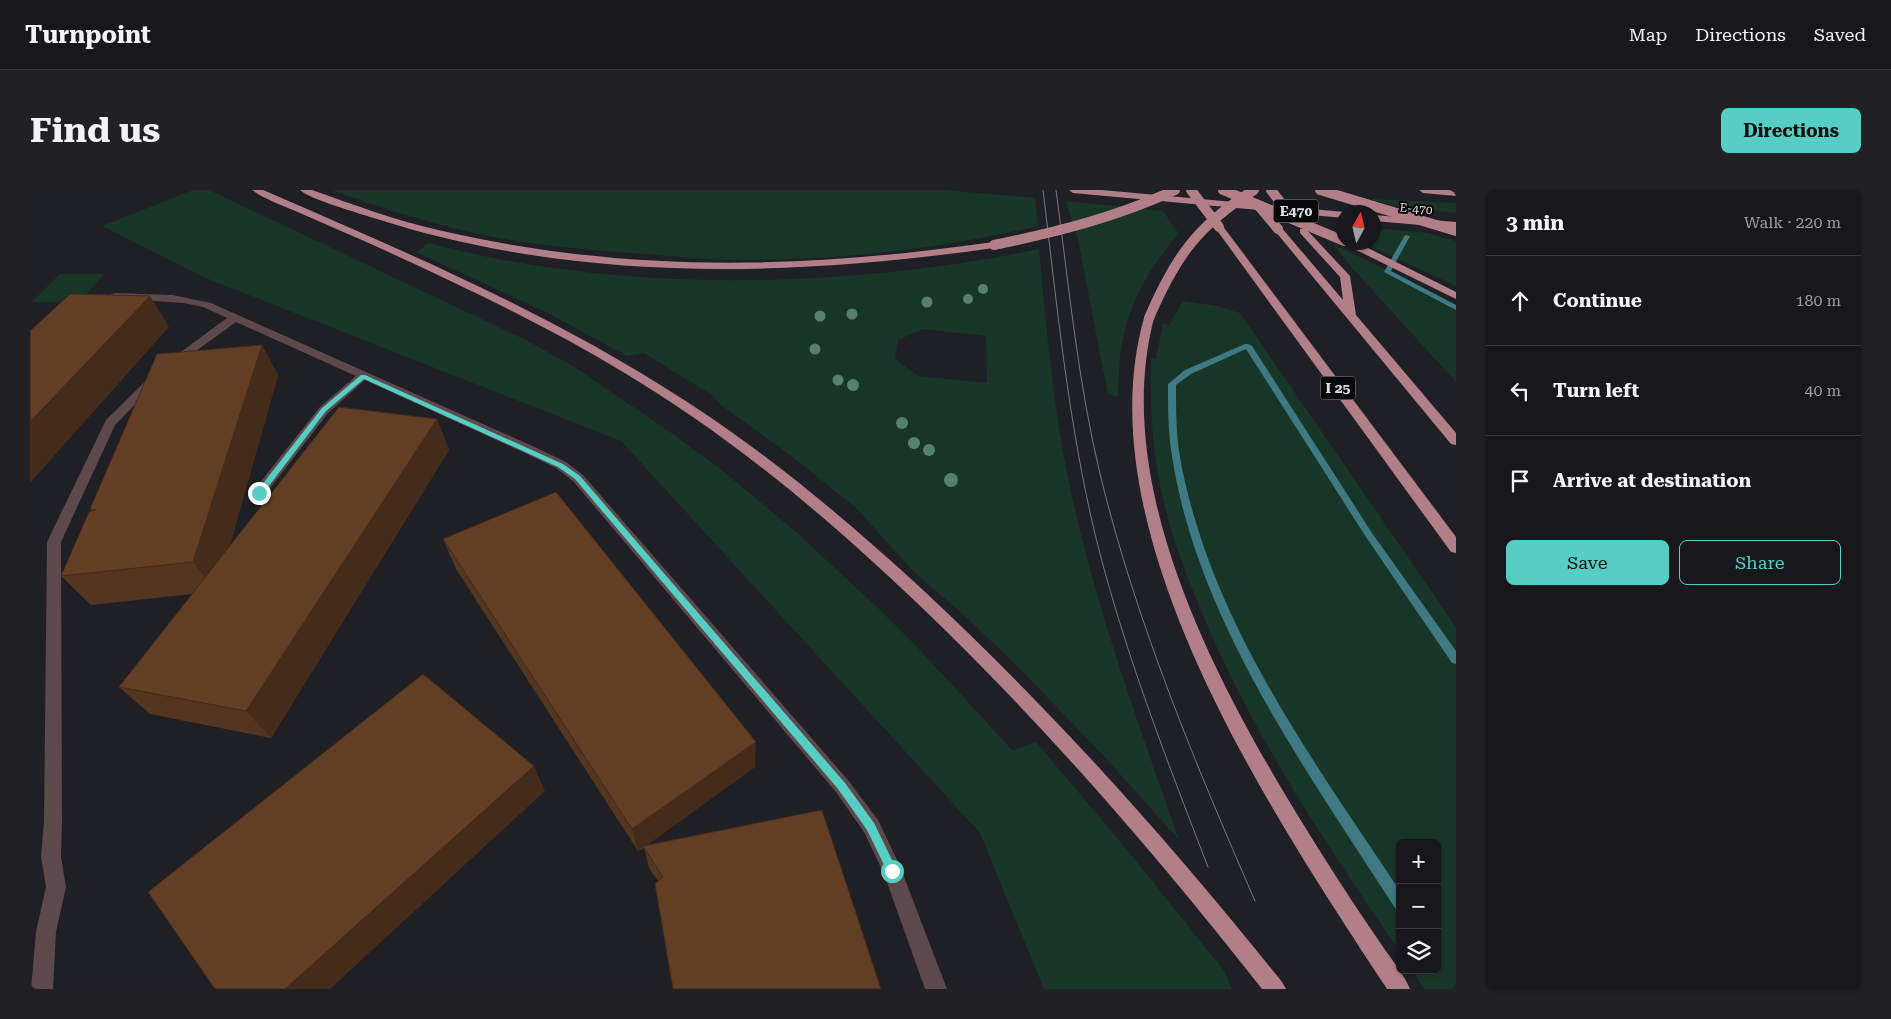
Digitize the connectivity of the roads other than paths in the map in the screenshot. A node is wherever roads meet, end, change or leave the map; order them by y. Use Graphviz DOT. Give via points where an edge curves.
graph roads {
  1 [pos="256,190"];
  2 [pos="304,190"];
  3 [pos="1073,190"];
  4 [pos="1175,190"];
  5 [pos="1191,190"];
  6 [pos="1223,190"];
  7 [pos="1246,190"];
  8 [pos="1254,190"];
  9 [pos="1271,190"];
  10 [pos="1320,190"];
  11 [pos="1423,190"];
  12 [pos="1456,193"];
  13 [pos="1336,214"];
  14 [pos="1381,219"];
  15 [pos="1456,225"];
  16 [pos="1456,231"];
  17 [pos="1336,238"];
  18 [pos="1361,250"];
  19 [pos="98,296"];
  20 [pos="1456,296"];
  21 [pos="1352,317"];
  22 [pos="234,318"];
  23 [pos="363,376"];
  24 [pos="1456,440"];
  25 [pos="259,493"];
  26 [pos="1456,548"];
  27 [pos="42,989"];
  28 [pos="936,989"];
  29 [pos="1275,989"];
  30 [pos="1399,989"];
  1 -- 29 [label="highway" via="480,291 581,342 677,400 775,471 864,545 1020,693 1142,828"];
  2 -- 4 [label="highway, bridge" via="397,222 542,254 633,264 733,268 822,266 994,245 1091,222"];
  3 -- 13 [label="highway, E470"];
  5 -- 26 [label="highway, I 25, bridge"];
  6 -- 17 [label="highway, bridge"];
  7 -- 21 [label="highway, bridge"];
  8 -- 30 [label="highway, bridge" via="1210,222 1182,252 1149,318 1143,340 1137,398 1147,493 1172,581 1201,654 1256,762 1333,890"];
  9 -- 21 [label="highway, bridge" via="1345,276"];
  10 -- 16 [label="highway, bridge"];
  11 -- 12 [label="highway, E-470"];
  14 -- 15 [label="highway, E-470"];
  18 -- 20 [label="highway"];
  19 -- 22 [label="lane" via="183,299"];
  21 -- 24 [label="highway"];
  22 -- 23 [label="lane"];
  22 -- 27 [label="lane" via="163,370 110,423 54,542 51,857 56,887 46,932"];
  23 -- 25 [label="lane" via="324,410"];
  23 -- 28 [label="lane" via="532,451 561,465 578,478 842,786 870,826 892,871"];
}
